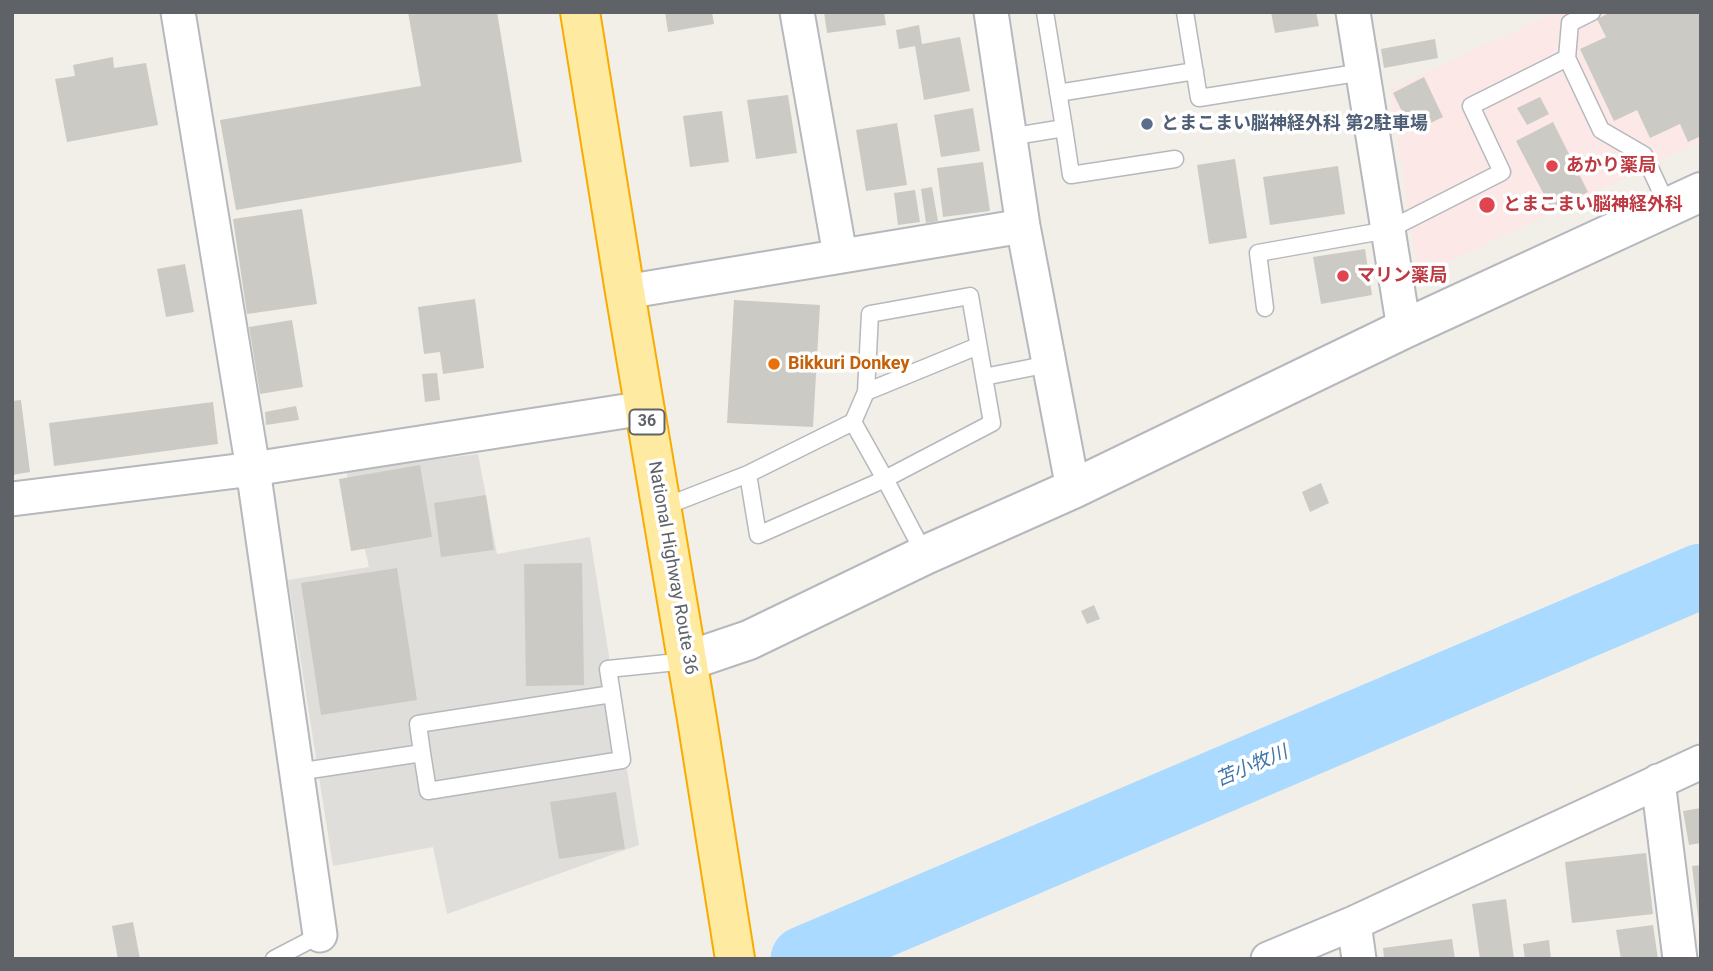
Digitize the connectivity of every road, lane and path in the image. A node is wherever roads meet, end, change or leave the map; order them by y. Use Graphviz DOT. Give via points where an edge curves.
graph roads {
  1 [pos="580,12"];
  2 [pos="797,12"];
  3 [pos="990,12"];
  4 [pos="1045,12"];
  5 [pos="1185,12"];
  6 [pos="1353,12"];
  7 [pos="1592,12"];
  8 [pos="184,13"];
  9 [pos="1567,58"];
  10 [pos="1195,71"];
  11 [pos="1363,72"];
  12 [pos="1058,93"];
  13 [pos="1064,128"];
  14 [pos="1009,137"];
  15 [pos="1175,159"];
  16 [pos="1684,200"];
  17 [pos="1023,226"];
  18 [pos="1388,230"];
  19 [pos="840,255"];
  20 [pos="625,292"];
  21 [pos="1265,308"];
  22 [pos="1404,329"];
  23 [pos="978,346"];
  24 [pos="1049,364"];
  25 [pos="984,377"];
  26 [pos="866,392"];
  27 [pos="645,408"];
  28 [pos="853,422"];
  29 [pos="253,469"];
  30 [pos="748,474"];
  31 [pos="886,479"];
  32 [pos="1073,488"];
  33 [pos="12,499"];
  34 [pos="661,508"];
  35 [pos="925,555"];
  36 [pos="687,661"];
  37 [pos="611,694"];
  38 [pos="422,752"];
  39 [pos="1701,762"];
  40 [pos="297,772"];
  41 [pos="1658,781"];
  42 [pos="1354,923"];
  43 [pos="320,934"];
  44 [pos="274,959"];
  45 [pos="735,959"];
  46 [pos="1268,959"];
  47 [pos="1359,959"];
  48 [pos="1680,959"];
  1 -- 20 [label="highway, National Highway Route 36 / 36"];
  2 -- 19 [label="street"];
  3 -- 14 [label="street"];
  4 -- 12 [label="lane"];
  5 -- 10 [label="lane"];
  6 -- 11 [label="street"];
  7 -- 9 [label="lane" via="1570,23"];
  8 -- 29 [label="street"];
  9 -- 16 [label="lane" via="1601,130 1644,155"];
  9 -- 18 [label="lane" via="1471,106 1502,172"];
  10 -- 11 [label="lane" via="1199,98"];
  10 -- 12 [label="lane"];
  11 -- 18 [label="street"];
  12 -- 13 [label="lane"];
  13 -- 14 [label="lane"];
  13 -- 15 [label="lane" via="1071,176"];
  14 -- 17 [label="street"];
  16 -- 22 [label="street"];
  17 -- 19 [label="street"];
  17 -- 24 [label="street"];
  18 -- 21 [label="lane" via="1258,253"];
  18 -- 22 [label="street"];
  19 -- 20 [label="street"];
  20 -- 27 [label="highway, National Highway Route 36 / 36"];
  22 -- 32 [label="street"];
  23 -- 25 [label="lane"];
  23 -- 26 [label="lane"];
  23 -- 26 [label="lane" via="970,296 870,314"];
  24 -- 25 [label="lane"];
  24 -- 32 [label="street"];
  25 -- 31 [label="lane" via="992,423"];
  26 -- 28 [label="lane"];
  27 -- 29 [label="street"];
  27 -- 34 [label="highway, National Highway Route 36 / 36"];
  28 -- 30 [label="lane"];
  28 -- 31 [label="lane"];
  29 -- 33 [label="street"];
  29 -- 40 [label="street"];
  30 -- 31 [label="lane" via="758,535"];
  30 -- 34 [label="lane"];
  31 -- 35 [label="lane"];
  32 -- 35 [label="street"];
  34 -- 36 [label="highway, National Highway Route 36 / 36"];
  35 -- 36 [label="street" via="748,640"];
  36 -- 37 [label="lane" via="608,669"];
  36 -- 45 [label="highway, National Highway Route 36 / 36"];
  37 -- 38 [label="lane" via="418,724"];
  37 -- 38 [label="lane" via="622,760 428,790"];
  38 -- 40 [label="lane"];
  39 -- 41 [label="street"];
  40 -- 43 [label="street"];
  41 -- 42 [label="street"];
  41 -- 48 [label="street"];
  42 -- 46 [label="street"];
  42 -- 47 [label="street"];
  43 -- 44 [label="lane"];
}
